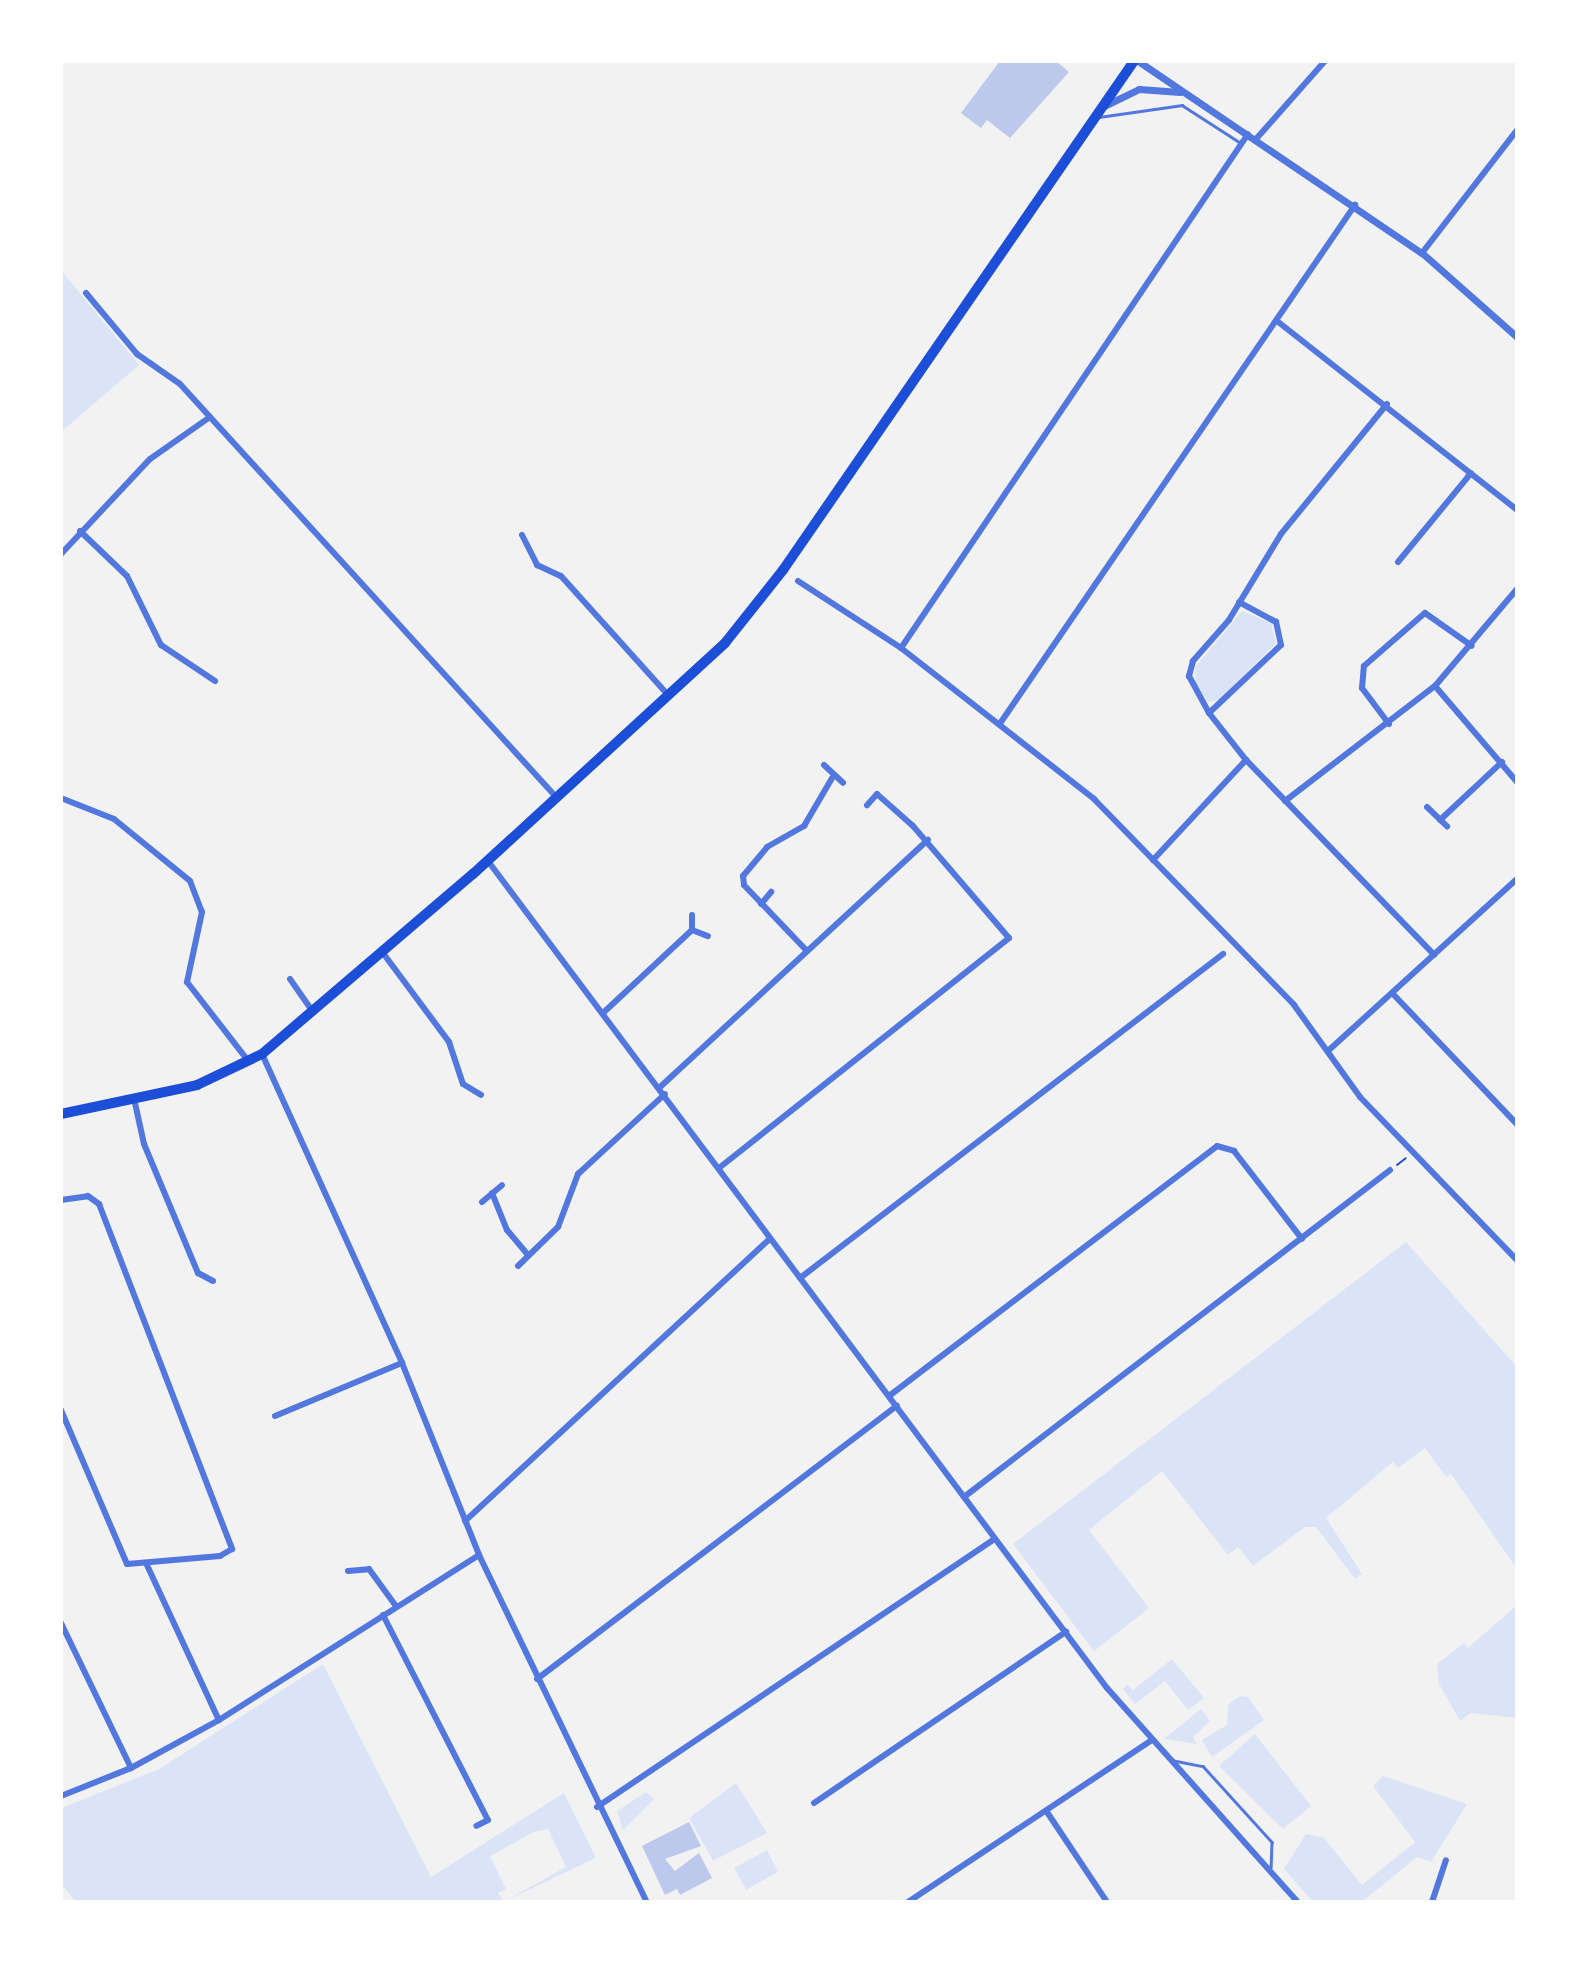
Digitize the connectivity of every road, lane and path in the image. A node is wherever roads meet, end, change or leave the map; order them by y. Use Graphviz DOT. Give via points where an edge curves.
graph roads {
  1 [pos="1136,61"];
  2 [pos="1325,61"];
  3 [pos="1191,96"];
  4 [pos="1092,115"];
  5 [pos="1517,131"];
  6 [pos="1248,134"];
  7 [pos="1256,139"];
  8 [pos="1241,143"];
  9 [pos="1355,205"];
  10 [pos="1422,253"];
  11 [pos="86,293"];
  12 [pos="1277,321"];
  13 [pos="1517,337"];
  14 [pos="1387,404"];
  15 [pos="210,416"];
  16 [pos="1471,474"];
  17 [pos="1517,510"];
  18 [pos="80,531"];
  19 [pos="522,535"];
  20 [pos="61,554"];
  21 [pos="1398,562"];
  22 [pos="798,581"];
  23 [pos="1517,589"];
  24 [pos="1239,602"];
  25 [pos="1472,646"];
  26 [pos="901,648"];
  27 [pos="215,681"];
  28 [pos="1435,686"];
  29 [pos="669,696"];
  30 [pos="1209,713"];
  31 [pos="1001,722"];
  32 [pos="1389,724"];
  33 [pos="1247,760"];
  34 [pos="1502,762"];
  35 [pos="824,765"];
  36 [pos="832,778"];
  37 [pos="1517,782"];
  38 [pos="843,783"];
  39 [pos="61,798"];
  40 [pos="557,799"];
  41 [pos="1285,801"];
  42 [pos="867,805"];
  43 [pos="1427,807"];
  44 [pos="1440,820"];
  45 [pos="1447,826"];
  46 [pos="928,840"];
  47 [pos="1153,860"];
  48 [pos="488,861"];
  49 [pos="1517,880"];
  50 [pos="772,892"];
  51 [pos="761,904"];
  52 [pos="692,915"];
  53 [pos="692,930"];
  54 [pos="708,936"];
  55 [pos="807,951"];
  56 [pos="383,953"];
  57 [pos="1223,954"];
  58 [pos="1434,955"];
  59 [pos="290,979"];
  60 [pos="1394,994"];
  61 [pos="313,1013"];
  62 [pos="603,1013"];
  63 [pos="1329,1050"];
  64 [pos="262,1054"];
  65 [pos="249,1062"];
  66 [pos="660,1088"];
  67 [pos="665,1094"];
  68 [pos="481,1095"];
  69 [pos="135,1103"];
  70 [pos="61,1114"];
  71 [pos="1517,1124"];
  72 [pos="1413,1153"];
  73 [pos="719,1168"];
  74 [pos="1390,1170"];
  75 [pos="502,1185"];
  76 [pos="492,1194"];
  77 [pos="61,1200"];
  78 [pos="482,1202"];
  79 [pos="769,1239"];
  80 [pos="1302,1240"];
  81 [pos="528,1255"];
  82 [pos="1517,1260"];
  83 [pos="518,1266"];
  84 [pos="800,1278"];
  85 [pos="214,1281"];
  86 [pos="401,1363"];
  87 [pos="889,1396"];
  88 [pos="897,1406"];
  89 [pos="61,1410"];
  90 [pos="275,1416"];
  91 [pos="964,1497"];
  92 [pos="465,1521"];
  93 [pos="994,1539"];
  94 [pos="479,1555"];
  95 [pos="146,1563"];
  96 [pos="348,1571"];
  97 [pos="396,1606"];
  98 [pos="383,1615"];
  99 [pos="61,1623"];
  100 [pos="1066,1632"];
  101 [pos="537,1679"];
  102 [pos="219,1720"];
  103 [pos="1150,1741"];
  104 [pos="1168,1760"];
  105 [pos="131,1768"];
  106 [pos="61,1796"];
  107 [pos="814,1802"];
  108 [pos="597,1807"];
  109 [pos="1047,1812"];
  110 [pos="476,1826"];
  111 [pos="1446,1860"];
  112 [pos="1270,1872"];
  113 [pos="647,1902"];
  114 [pos="908,1902"];
  115 [pos="1107,1902"];
  116 [pos="1298,1902"];
  117 [pos="1432,1902"];
  1 -- 3 [label="street"];
  1 -- 4 [label="highway"];
  2 -- 7 [label="street"];
  3 -- 4 [label="street" via="1146,88"];
  3 -- 6 [label="street"];
  4 -- 8 [label="lane" via="1182,105"];
  4 -- 29 [label="highway" via="783,570 725,643"];
  5 -- 10 [label="street"];
  6 -- 7 [label="street"];
  6 -- 8 [label="street"];
  7 -- 9 [label="street"];
  8 -- 26 [label="street"];
  9 -- 10 [label="street"];
  9 -- 12 [label="street"];
  10 -- 13 [label="street"];
  11 -- 15 [label="street" via="137,354 180,384"];
  12 -- 14 [label="street"];
  12 -- 31 [label="street"];
  14 -- 16 [label="street"];
  14 -- 24 [label="street" via="1281,534"];
  15 -- 18 [label="street" via="150,459"];
  15 -- 40 [label="street"];
  16 -- 17 [label="street"];
  16 -- 21 [label="street"];
  18 -- 20 [label="street"];
  18 -- 27 [label="street" via="127,576 161,645"];
  19 -- 29 [label="street" via="537,565 561,576"];
  22 -- 26 [label="street"];
  23 -- 25 [label="street"];
  24 -- 30 [label="street" via="1190,667 1192,686"];
  24 -- 30 [label="street" via="1276,622 1281,645"];
  25 -- 28 [label="street"];
  25 -- 32 [label="street" via="1425,613 1382,649 1359,680"];
  26 -- 31 [label="street"];
  28 -- 32 [label="street"];
  28 -- 34 [label="street"];
  29 -- 40 [label="highway"];
  30 -- 33 [label="street"];
  31 -- 47 [label="street" via="1094,799"];
  32 -- 41 [label="street"];
  33 -- 41 [label="street"];
  33 -- 47 [label="street"];
  34 -- 37 [label="street"];
  34 -- 44 [label="street"];
  35 -- 36 [label="street"];
  36 -- 38 [label="street"];
  36 -- 51 [label="street" via="804,826 745,868 744,885"];
  39 -- 65 [label="street" via="114,819 190,881 202,912 187,982"];
  40 -- 48 [label="highway"];
  41 -- 58 [label="street"];
  42 -- 46 [label="street" via="877,794"];
  43 -- 44 [label="street"];
  44 -- 45 [label="street"];
  46 -- 55 [label="street"];
  46 -- 73 [label="street" via="1009,937"];
  47 -- 63 [label="street"];
  48 -- 56 [label="highway"];
  48 -- 62 [label="street"];
  49 -- 58 [label="street"];
  50 -- 51 [label="street"];
  51 -- 55 [label="street"];
  52 -- 53 [label="street"];
  53 -- 54 [label="street"];
  53 -- 62 [label="street"];
  55 -- 66 [label="street"];
  56 -- 61 [label="highway"];
  56 -- 68 [label="street" via="449,1042 463,1084"];
  57 -- 84 [label="street"];
  58 -- 60 [label="street"];
  59 -- 61 [label="street"];
  60 -- 63 [label="street"];
  60 -- 71 [label="street"];
  61 -- 64 [label="highway"];
  62 -- 66 [label="street"];
  63 -- 72 [label="street" via="1360,1097"];
  64 -- 65 [label="highway"];
  64 -- 86 [label="street"];
  65 -- 69 [label="highway"];
  66 -- 67 [label="street"];
  67 -- 73 [label="street"];
  67 -- 81 [label="street" via="578,1174 558,1227"];
  69 -- 70 [label="highway"];
  69 -- 85 [label="street" via="144,1144 192,1261 204,1281"];
  72 -- 74 [label="path"];
  72 -- 82 [label="street"];
  73 -- 79 [label="street"];
  74 -- 80 [label="street"];
  75 -- 76 [label="street"];
  76 -- 78 [label="street"];
  76 -- 81 [label="street" via="507,1230"];
  77 -- 95 [label="street" via="88,1196 99,1204 234,1543 220,1556"];
  79 -- 84 [label="street"];
  79 -- 92 [label="street"];
  80 -- 87 [label="street" via="1234,1151 1217,1146"];
  80 -- 91 [label="street"];
  81 -- 83 [label="street"];
  84 -- 87 [label="street"];
  86 -- 90 [label="street"];
  86 -- 92 [label="street"];
  87 -- 88 [label="street"];
  88 -- 91 [label="street"];
  88 -- 101 [label="street"];
  89 -- 95 [label="street" via="122,1560"];
  91 -- 93 [label="street"];
  92 -- 94 [label="street"];
  93 -- 100 [label="street"];
  93 -- 108 [label="street"];
  94 -- 97 [label="street"];
  94 -- 101 [label="street"];
  95 -- 102 [label="street"];
  96 -- 97 [label="street" via="369,1569"];
  97 -- 98 [label="street"];
  98 -- 102 [label="street"];
  98 -- 110 [label="street" via="488,1820"];
  99 -- 105 [label="street"];
  100 -- 103 [label="street"];
  100 -- 107 [label="street"];
  101 -- 108 [label="street"];
  102 -- 105 [label="street"];
  103 -- 104 [label="street"];
  103 -- 109 [label="street"];
  104 -- 112 [label="street"];
  104 -- 112 [label="lane" via="1203,1766 1272,1842"];
  105 -- 106 [label="street"];
  108 -- 113 [label="street"];
  109 -- 114 [label="street"];
  109 -- 115 [label="street"];
  111 -- 117 [label="street"];
  112 -- 116 [label="street"];
}
